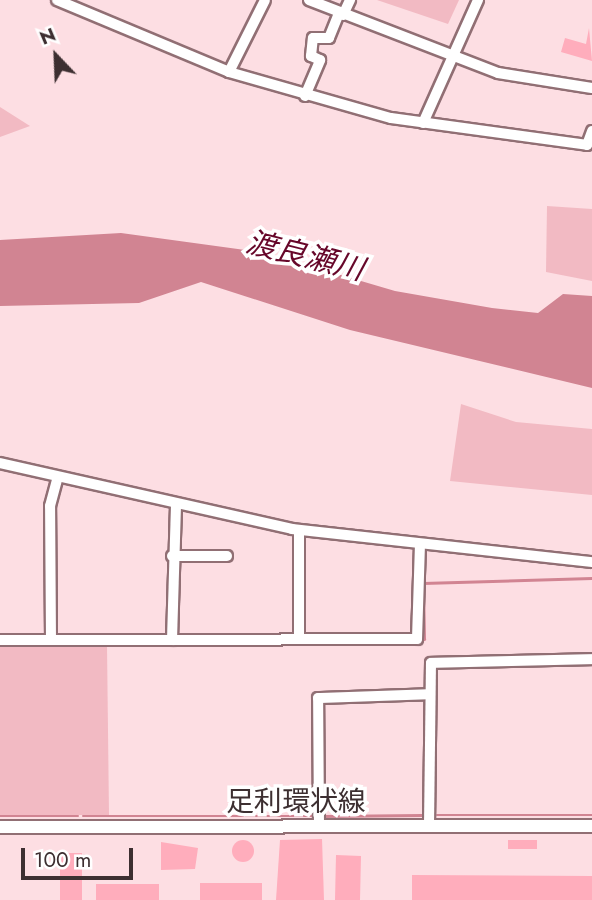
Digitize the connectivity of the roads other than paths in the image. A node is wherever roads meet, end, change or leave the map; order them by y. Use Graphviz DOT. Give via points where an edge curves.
graph roads {
  1 [pos="57,0"];
  2 [pos="265,0"];
  3 [pos="309,0"];
  4 [pos="350,0"];
  5 [pos="478,0"];
  6 [pos="341,14"];
  7 [pos="453,55"];
  8 [pos="229,72"];
  9 [pos="592,89"];
  10 [pos="305,96"];
  11 [pos="423,123"];
  12 [pos="592,131"];
  13 [pos="0,463"];
  14 [pos="58,477"];
  15 [pos="176,505"];
  16 [pos="299,530"];
  17 [pos="420,546"];
  18 [pos="172,556"];
  19 [pos="227,556"];
  20 [pos="592,562"];
  21 [pos="299,639"];
  22 [pos="0,640"];
  23 [pos="51,640"];
  24 [pos="172,640"];
  25 [pos="592,659"];
  26 [pos="430,694"];
  27 [pos="319,826"];
  28 [pos="429,826"];
  29 [pos="592,826"];
  30 [pos="0,827"];
  1 -- 8 [label="street"];
  2 -- 8 [label="street"];
  3 -- 6 [label="street"];
  4 -- 6 [label="street"];
  5 -- 7 [label="street"];
  6 -- 7 [label="street"];
  6 -- 10 [label="street" via="329,38 313,38 311,56 320,60"];
  7 -- 9 [label="street" via="511,76"];
  7 -- 11 [label="street"];
  8 -- 10 [label="street"];
  10 -- 11 [label="street"];
  11 -- 12 [label="street" via="587,145"];
  13 -- 14 [label="street"];
  14 -- 15 [label="street"];
  14 -- 23 [label="street" via="50,506"];
  15 -- 16 [label="street"];
  15 -- 18 [label="street"];
  16 -- 17 [label="street"];
  16 -- 21 [label="street"];
  17 -- 20 [label="street"];
  17 -- 21 [label="street" via="417,639"];
  18 -- 19 [label="street"];
  18 -- 24 [label="street"];
  21 -- 24 [label="street"];
  22 -- 23 [label="street"];
  23 -- 24 [label="street"];
  25 -- 26 [label="street" via="434,660"];
  26 -- 27 [label="street" via="320,696"];
  26 -- 28 [label="street"];
  27 -- 28 [label="main road, 足利環状線"];
  27 -- 30 [label="main road, 足利環状線"];
  28 -- 29 [label="main road, 足利環状線"];
}
